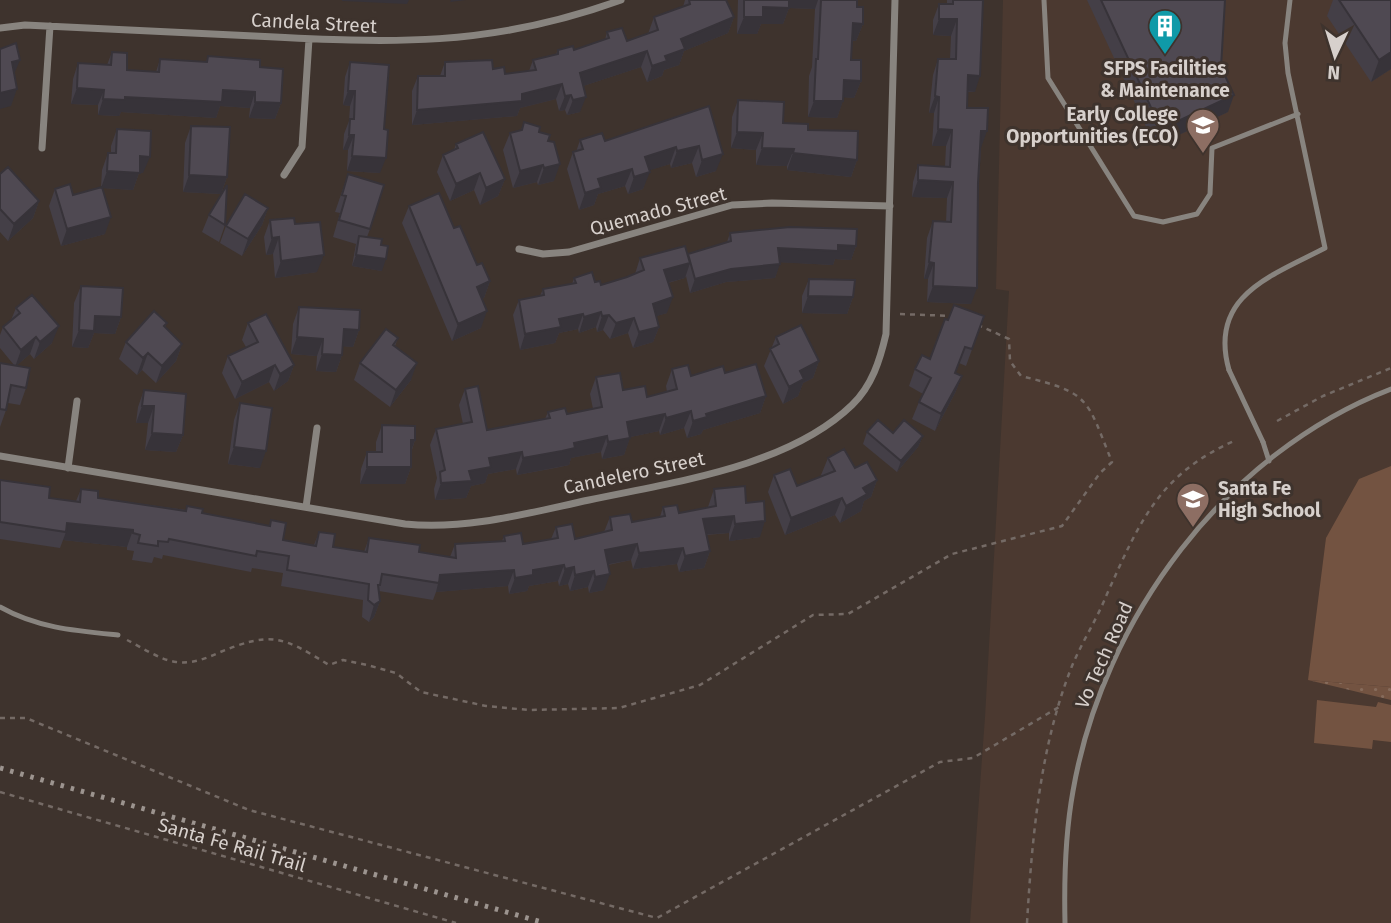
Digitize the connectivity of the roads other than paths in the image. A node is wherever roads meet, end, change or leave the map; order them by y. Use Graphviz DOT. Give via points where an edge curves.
graph roads {
  1 [pos="621,0"];
  2 [pos="895,0"];
  3 [pos="1044,0"];
  4 [pos="1290,0"];
  5 [pos="50,26"];
  6 [pos="0,28"];
  7 [pos="309,39"];
  8 [pos="1298,114"];
  9 [pos="42,149"];
  10 [pos="284,175"];
  11 [pos="890,205"];
  12 [pos="519,249"];
  13 [pos="1391,389"];
  14 [pos="77,401"];
  15 [pos="317,428"];
  16 [pos="0,456"];
  17 [pos="1269,461"];
  18 [pos="68,468"];
  19 [pos="306,507"];
  20 [pos="0,607"];
  21 [pos="118,635"];
  22 [pos="1065,923"];
  1 -- 7 [label="street, Candela Street" via="540,26 484,36 397,43"];
  2 -- 11 [label="street, Candelero Street"];
  3 -- 8 [label="lane" via="1048,78 1134,216 1163,222 1197,214 1210,194 1212,148"];
  4 -- 8 [label="lane" via="1285,43"];
  5 -- 6 [label="street, Candela Street"];
  5 -- 7 [label="street, Candela Street"];
  5 -- 9 [label="street"];
  7 -- 10 [label="street" via="302,147"];
  8 -- 17 [label="lane, bridge" via="1325,248 1243,295 1224,337 1229,370"];
  11 -- 12 [label="street, Quemado Street" via="732,205 569,252 543,254"];
  11 -- 19 [label="street, Candelero Street" via="882,353 865,390 818,429 743,463 693,478 462,524 405,524"];
  13 -- 17 [label="lane, Vo Tech Road" via="1305,434"];
  14 -- 18 [label="street"];
  15 -- 19 [label="street"];
  16 -- 18 [label="street, Candelero Street"];
  17 -- 22 [label="lane, Vo Tech Road" via="1242,482 1178,554 1149,594 1112,665 1094,711 1073,792 1064,878"];
  18 -- 19 [label="street, Candelero Street"];
  20 -- 21 [label="lane" via="19,618 62,630"];
}
